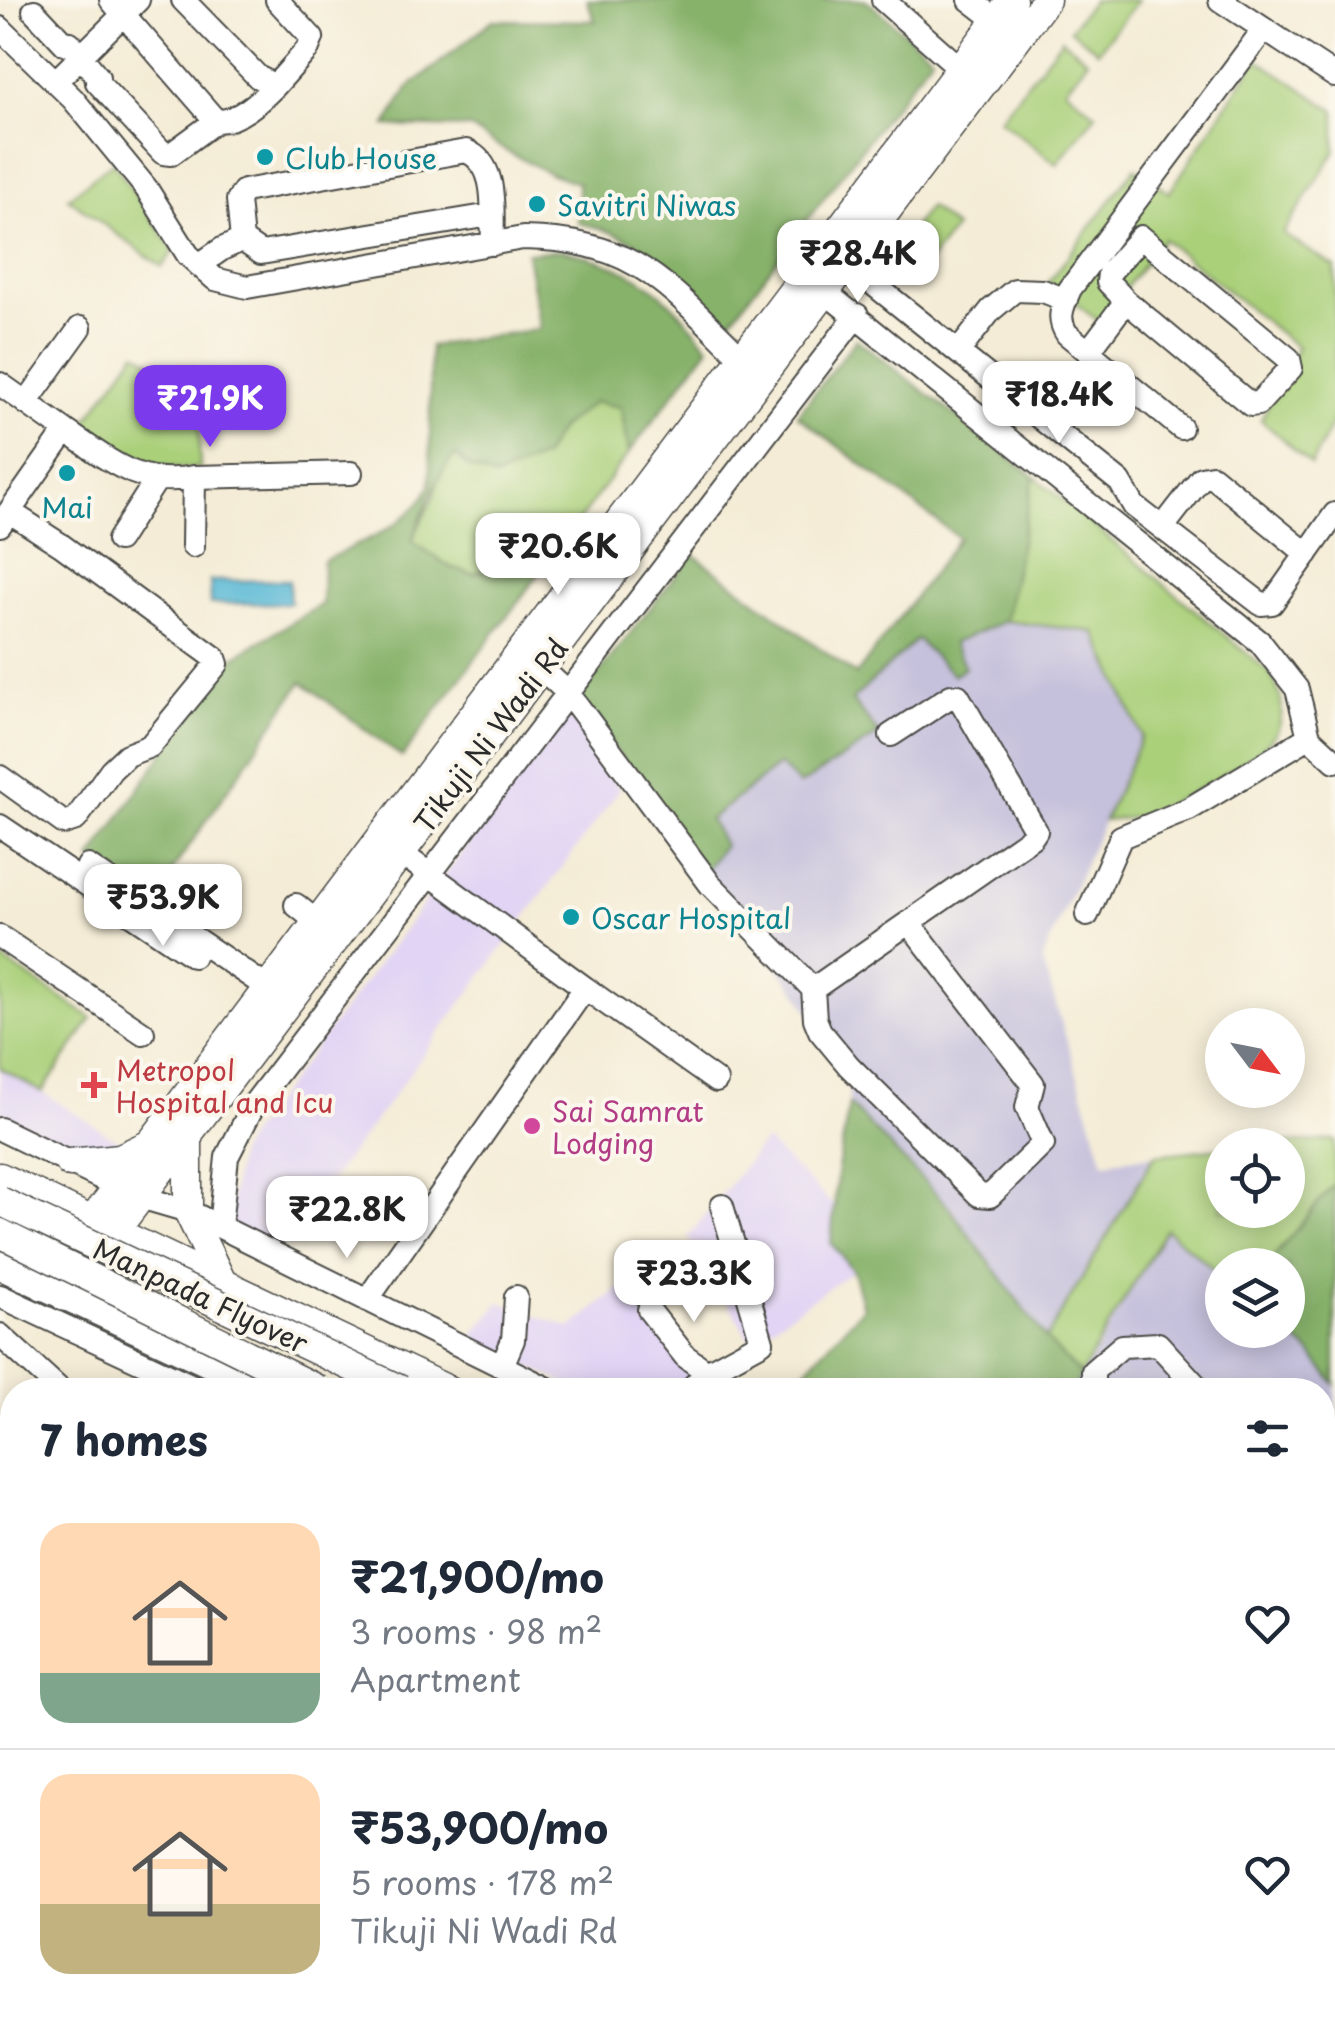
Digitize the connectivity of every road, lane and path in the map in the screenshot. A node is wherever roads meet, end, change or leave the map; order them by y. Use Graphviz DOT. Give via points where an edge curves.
graph roads {
  1 [pos="183,0"];
  2 [pos="277,0"];
  3 [pos="883,0"];
  4 [pos="970,0"];
  5 [pos="1046,0"];
  6 [pos="1220,0"];
  7 [pos="124,5"];
  8 [pos="1004,10"];
  9 [pos="34,11"];
  10 [pos="0,28"];
  11 [pos="1264,29"];
  12 [pos="81,57"];
  13 [pos="960,68"];
  14 [pos="1335,76"];
  15 [pos="55,82"];
  16 [pos="275,86"];
  17 [pos="216,120"];
  18 [pos="492,215"];
  19 [pos="242,240"];
  20 [pos="493,244"];
  21 [pos="848,263"];
  22 [pos="199,265"];
  23 [pos="815,284"];
  24 [pos="1066,300"];
  25 [pos="1126,301"];
  26 [pos="856,315"];
  27 [pos="80,328"];
  28 [pos="958,352"];
  29 [pos="1088,352"];
  30 [pos="742,358"];
  31 [pos="0,384"];
  32 [pos="26,403"];
  33 [pos="1181,428"];
  34 [pos="66,431"];
  35 [pos="351,473"];
  36 [pos="194,477"];
  37 [pos="157,480"];
  38 [pos="1335,514"];
  39 [pos="5,518"];
  40 [pos="1163,527"];
  41 [pos="118,540"];
  42 [pos="193,546"];
  43 [pos="1306,554"];
  44 [pos="541,668"];
  45 [pos="568,693"];
  46 [pos="891,735"];
  47 [pos="1309,738"];
  48 [pos="1335,761"];
  49 [pos="0,778"];
  50 [pos="0,826"];
  51 [pos="391,846"];
  52 [pos="88,866"];
  53 [pos="430,874"];
  54 [pos="1086,915"];
  55 [pos="910,924"];
  56 [pos="0,937"];
  57 [pos="193,956"];
  58 [pos="268,988"];
  59 [pos="585,988"];
  60 [pos="813,990"];
  61 [pos="143,1033"];
  62 [pos="716,1080"];
  63 [pos="0,1129"];
  64 [pos="188,1134"];
  65 [pos="150,1144"];
  66 [pos="70,1162"];
  67 [pos="0,1177"];
  68 [pos="129,1192"];
  69 [pos="0,1201"];
  70 [pos="722,1206"];
  71 [pos="188,1211"];
  72 [pos="104,1226"];
  73 [pos="220,1227"];
  74 [pos="0,1233"];
  75 [pos="0,1265"];
  76 [pos="221,1280"];
  77 [pos="54,1291"];
  78 [pos="516,1297"];
  79 [pos="367,1300"];
  80 [pos="3,1305"];
  81 [pos="649,1310"];
  82 [pos="0,1335"];
  83 [pos="502,1366"];
  84 [pos="707,1372"];
  85 [pos="47,1378"];
  86 [pos="174,1378"];
  87 [pos="242,1378"];
  88 [pos="295,1378"];
  89 [pos="376,1378"];
  90 [pos="423,1378"];
  91 [pos="526,1378"];
  92 [pos="701,1378"];
  93 [pos="1093,1378"];
  94 [pos="1189,1378"];
  1 -- 16 [label="street" via="258,77"];
  2 -- 16 [label="street" via="312,38"];
  3 -- 13 [label="street"];
  4 -- 8 [label="street"];
  5 -- 21 [label="main road, Tikuji Ni Wadi Rd"];
  6 -- 11 [label="street"];
  7 -- 12 [label="street"];
  7 -- 17 [label="street"];
  8 -- 13 [label="main road, Tikuji Ni Wadi Rd"];
  9 -- 12 [label="street"];
  10 -- 15 [label="street"];
  11 -- 14 [label="street"];
  11 -- 24 [label="street"];
  12 -- 15 [label="street"];
  12 -- 17 [label="street" via="163,153 171,154"];
  13 -- 23 [label="main road, Tikuji Ni Wadi Rd"];
  15 -- 22 [label="street" via="146,188"];
  16 -- 17 [label="street" via="226,121"];
  18 -- 19 [label="street" via="262,253"];
  18 -- 19 [label="street" via="490,175 479,156 466,151 244,191 238,200"];
  18 -- 20 [label="street"];
  19 -- 22 [label="street"];
  20 -- 22 [label="street" via="246,287"];
  20 -- 30 [label="street" via="566,239 603,248 666,283"];
  21 -- 23 [label="main road, Tikuji Ni Wadi Rd"];
  21 -- 28 [label="street"];
  23 -- 26 [label="street"];
  23 -- 30 [label="main road, Tikuji Ni Wadi Rd"];
  23 -- 44 [label="main road, Tikuji Ni Wadi Rd"];
  24 -- 28 [label="street" via="1015,290"];
  24 -- 29 [label="street" via="1060,324"];
  25 -- 25 [label="street" via="1250,405 1291,368 1141,237 1108,277"];
  25 -- 29 [label="street"];
  26 -- 45 [label="street"];
  26 -- 47 [label="street" via="1260,642 1296,689"];
  27 -- 32 [label="street"];
  28 -- 40 [label="street" via="1120,482 1129,501"];
  29 -- 33 [label="street"];
  30 -- 51 [label="main road, Tikuji Ni Wadi Rd"];
  31 -- 32 [label="street"];
  32 -- 34 [label="street"];
  34 -- 37 [label="street" via="115,464"];
  34 -- 39 [label="street"];
  35 -- 36 [label="street"];
  36 -- 37 [label="street"];
  36 -- 42 [label="street"];
  37 -- 41 [label="street"];
  38 -- 43 [label="street"];
  39 -- 49 [label="street" via="60,544 216,664 150,746 110,770 76,820 64,823"];
  40 -- 43 [label="street" via="1261,604 1272,602"];
  40 -- 43 [label="street" via="1201,478 1212,476"];
  44 -- 45 [label="street"];
  44 -- 51 [label="main road, Tikuji Ni Wadi Rd"];
  45 -- 53 [label="street"];
  45 -- 60 [label="street" via="710,884"];
  46 -- 55 [label="street" via="958,696 1036,830"];
  47 -- 48 [label="street"];
  47 -- 54 [label="street" via="1228,789 1121,837"];
  50 -- 57 [label="street"];
  51 -- 53 [label="street"];
  51 -- 58 [label="main road, Tikuji Ni Wadi Rd" via="307,914"];
  51 -- 64 [label="main road, Tikuji Ni Wadi Rd"];
  52 -- 58 [label="street"];
  53 -- 59 [label="street"];
  53 -- 73 [label="street" via="244,1121 227,1158"];
  55 -- 60 [label="street"];
  55 -- 60 [label="street" via="1033,1084 1027,1107 1043,1144 990,1196 979,1195 849,1066 820,1031"];
  56 -- 61 [label="street"];
  58 -- 65 [label="main road, Tikuji Ni Wadi Rd"];
  59 -- 62 [label="street"];
  59 -- 79 [label="street"];
  63 -- 66 [label="street"];
  64 -- 68 [label="main road, Tikuji Ni Wadi Rd"];
  64 -- 71 [label="main road"];
  65 -- 66 [label="main road" via="120,1158"];
  65 -- 68 [label="main road, Tikuji Ni Wadi Rd"];
  66 -- 68 [label="street"];
  67 -- 72 [label="main road"];
  68 -- 71 [label="street"];
  68 -- 72 [label="main road, Tikuji Ni Wadi Rd"];
  69 -- 89 [label="main road, Manpada Flyover, bridge"];
  70 -- 84 [label="street" via="762,1342"];
  71 -- 73 [label="street"];
  71 -- 76 [label="main road"];
  72 -- 76 [label="main road"];
  72 -- 77 [label="main road, Tikuji Ni Wadi Rd"];
  73 -- 79 [label="street"];
  74 -- 88 [label="main road, Manpada Flyover, bridge"];
  75 -- 77 [label="main road"];
  76 -- 90 [label="main road"];
  77 -- 87 [label="main road"];
  78 -- 83 [label="street" via="513,1340"];
  79 -- 83 [label="street"];
  80 -- 86 [label="street"];
  81 -- 84 [label="street" via="685,1356"];
  82 -- 85 [label="street"];
  83 -- 91 [label="street"];
  84 -- 92 [label="street"];
  93 -- 94 [label="street" via="1122,1346 1158,1344"];
}
